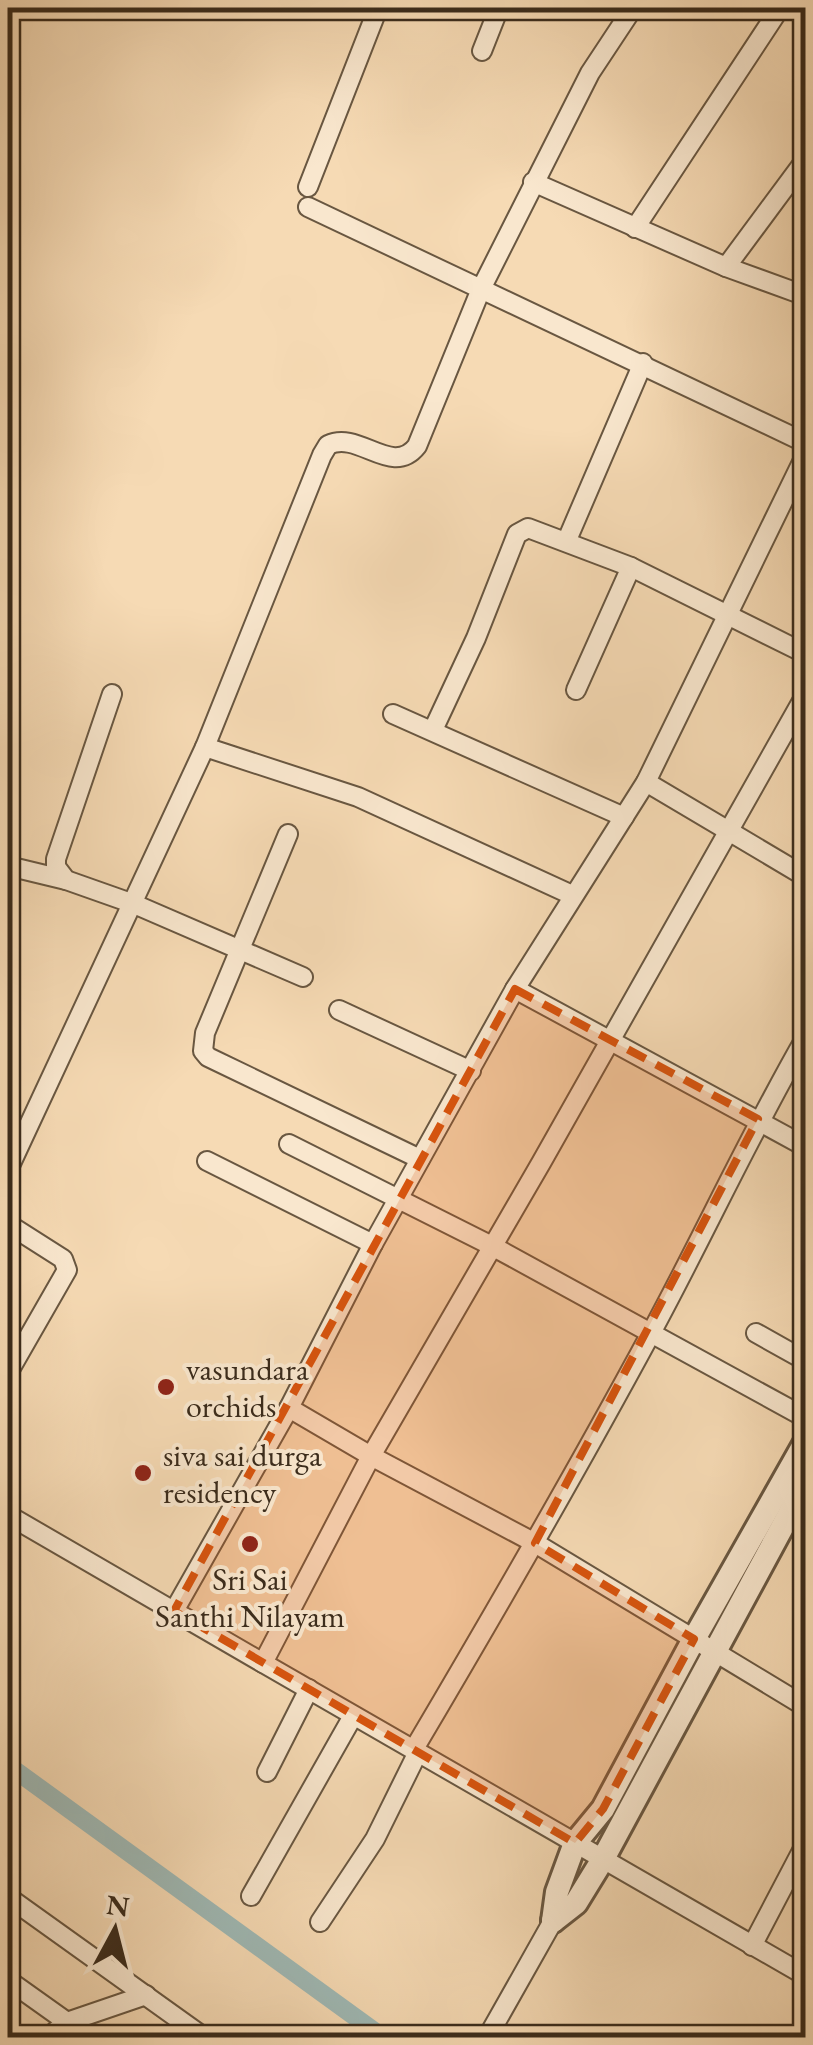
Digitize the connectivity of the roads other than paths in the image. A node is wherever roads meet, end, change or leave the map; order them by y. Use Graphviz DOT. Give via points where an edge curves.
graph roads {
  1 [pos="378,8"];
  2 [pos="499,8"];
  3 [pos="633,8"];
  4 [pos="780,8"];
  5 [pos="482,51"];
  6 [pos="806,159"];
  7 [pos="533,182"];
  8 [pos="308,187"];
  9 [pos="308,207"];
  10 [pos="635,228"];
  11 [pos="726,267"];
  12 [pos="481,290"];
  13 [pos="806,296"];
  14 [pos="643,364"];
  15 [pos="806,443"];
  16 [pos="806,454"];
  17 [pos="567,540"];
  18 [pos="631,567"];
  19 [pos="726,614"];
  20 [pos="806,654"];
  21 [pos="576,690"];
  22 [pos="112,694"];
  23 [pos="806,694"];
  24 [pos="394,714"];
  25 [pos="433,730"];
  26 [pos="206,746"];
  27 [pos="646,782"];
  28 [pos="624,817"];
  29 [pos="727,830"];
  30 [pos="288,834"];
  31 [pos="8,866"];
  32 [pos="806,877"];
  33 [pos="66,880"];
  34 [pos="572,895"];
  35 [pos="134,904"];
  36 [pos="242,949"];
  37 [pos="302,977"];
  38 [pos="515,989"];
  39 [pos="339,1010"];
  40 [pos="806,1037"];
  41 [pos="610,1042"];
  42 [pos="471,1070"];
  43 [pos="758,1119"];
  44 [pos="289,1144"];
  45 [pos="806,1146"];
  46 [pos="420,1159"];
  47 [pos="207,1161"];
  48 [pos="8,1170"];
  49 [pos="398,1198"];
  50 [pos="8,1224"];
  51 [pos="373,1244"];
  52 [pos="492,1246"];
  53 [pos="651,1332"];
  54 [pos="756,1333"];
  55 [pos="806,1361"];
  56 [pos="8,1370"];
  57 [pos="289,1408"];
  58 [pos="806,1418"];
  59 [pos="806,1440"];
  60 [pos="371,1456"];
  61 [pos="806,1483"];
  62 [pos="8,1515"];
  63 [pos="534,1543"];
  64 [pos="174,1611"];
  65 [pos="694,1639"];
  66 [pos="714,1652"];
  67 [pos="262,1663"];
  68 [pos="309,1690"];
  69 [pos="806,1707"];
  70 [pos="353,1716"];
  71 [pos="416,1751"];
  72 [pos="267,1772"];
  73 [pos="575,1843"];
  74 [pos="806,1843"];
  75 [pos="603,1858"];
  76 [pos="250,1896"];
  77 [pos="8,1897"];
  78 [pos="553,1921"];
  79 [pos="320,1922"];
  80 [pos="752,1946"];
  81 [pos="806,1976"];
  82 [pos="8,1980"];
  83 [pos="146,1995"];
  84 [pos="68,2022"];
  85 [pos="47,2038"];
  86 [pos="205,2038"];
  87 [pos="487,2038"];
  1 -- 8 [label="street"];
  2 -- 5 [label="street"];
  3 -- 7 [label="street" via="590,72"];
  4 -- 10 [label="street"];
  6 -- 11 [label="street"];
  7 -- 10 [label="street"];
  7 -- 12 [label="street"];
  9 -- 12 [label="street"];
  10 -- 11 [label="street"];
  11 -- 13 [label="street"];
  12 -- 14 [label="street"];
  12 -- 26 [label="street" via="410,454 390,458 346,440 322,454"];
  14 -- 15 [label="street"];
  14 -- 17 [label="street"];
  16 -- 19 [label="street"];
  17 -- 18 [label="street"];
  17 -- 25 [label="street" via="528,528 517,534"];
  18 -- 19 [label="street"];
  18 -- 21 [label="street"];
  19 -- 20 [label="street"];
  19 -- 27 [label="street"];
  22 -- 33 [label="street" via="56,858"];
  23 -- 29 [label="street"];
  24 -- 25 [label="street"];
  25 -- 28 [label="street"];
  26 -- 34 [label="street" via="358,797"];
  26 -- 35 [label="street"];
  27 -- 28 [label="street"];
  27 -- 29 [label="street"];
  28 -- 34 [label="street"];
  29 -- 32 [label="street"];
  29 -- 41 [label="street"];
  30 -- 36 [label="street"];
  31 -- 33 [label="street"];
  33 -- 35 [label="street"];
  34 -- 38 [label="street"];
  35 -- 36 [label="street"];
  35 -- 48 [label="street"];
  36 -- 37 [label="street"];
  36 -- 46 [label="street" via="203,1051"];
  38 -- 41 [label="street"];
  38 -- 42 [label="street"];
  39 -- 42 [label="street"];
  40 -- 43 [label="street"];
  41 -- 43 [label="street"];
  41 -- 52 [label="street"];
  42 -- 46 [label="street"];
  43 -- 45 [label="street"];
  43 -- 53 [label="street"];
  44 -- 49 [label="street"];
  46 -- 49 [label="street"];
  47 -- 51 [label="street"];
  49 -- 51 [label="street"];
  49 -- 52 [label="street"];
  50 -- 56 [label="street" via="63,1259 66,1270"];
  51 -- 57 [label="street"];
  52 -- 53 [label="street"];
  52 -- 60 [label="street"];
  53 -- 58 [label="street"];
  53 -- 63 [label="street"];
  54 -- 55 [label="street"];
  57 -- 60 [label="street"];
  57 -- 64 [label="street"];
  59 -- 65 [label="street"];
  60 -- 63 [label="street"];
  60 -- 67 [label="street"];
  61 -- 66 [label="street"];
  62 -- 64 [label="street"];
  63 -- 65 [label="street"];
  63 -- 71 [label="street"];
  64 -- 67 [label="street"];
  65 -- 66 [label="street"];
  65 -- 73 [label="street" via="603,1809"];
  66 -- 69 [label="street"];
  66 -- 75 [label="street"];
  67 -- 68 [label="street"];
  68 -- 70 [label="street"];
  68 -- 72 [label="street"];
  70 -- 71 [label="street"];
  70 -- 76 [label="street"];
  71 -- 73 [label="street"];
  71 -- 79 [label="street" via="375,1840"];
  73 -- 75 [label="street"];
  73 -- 78 [label="street"];
  74 -- 80 [label="street"];
  75 -- 78 [label="street" via="576,1903"];
  75 -- 80 [label="street"];
  77 -- 83 [label="street"];
  78 -- 87 [label="street"];
  80 -- 81 [label="street"];
  82 -- 84 [label="street"];
  83 -- 84 [label="street"];
  83 -- 86 [label="street"];
  84 -- 85 [label="street"];
}
